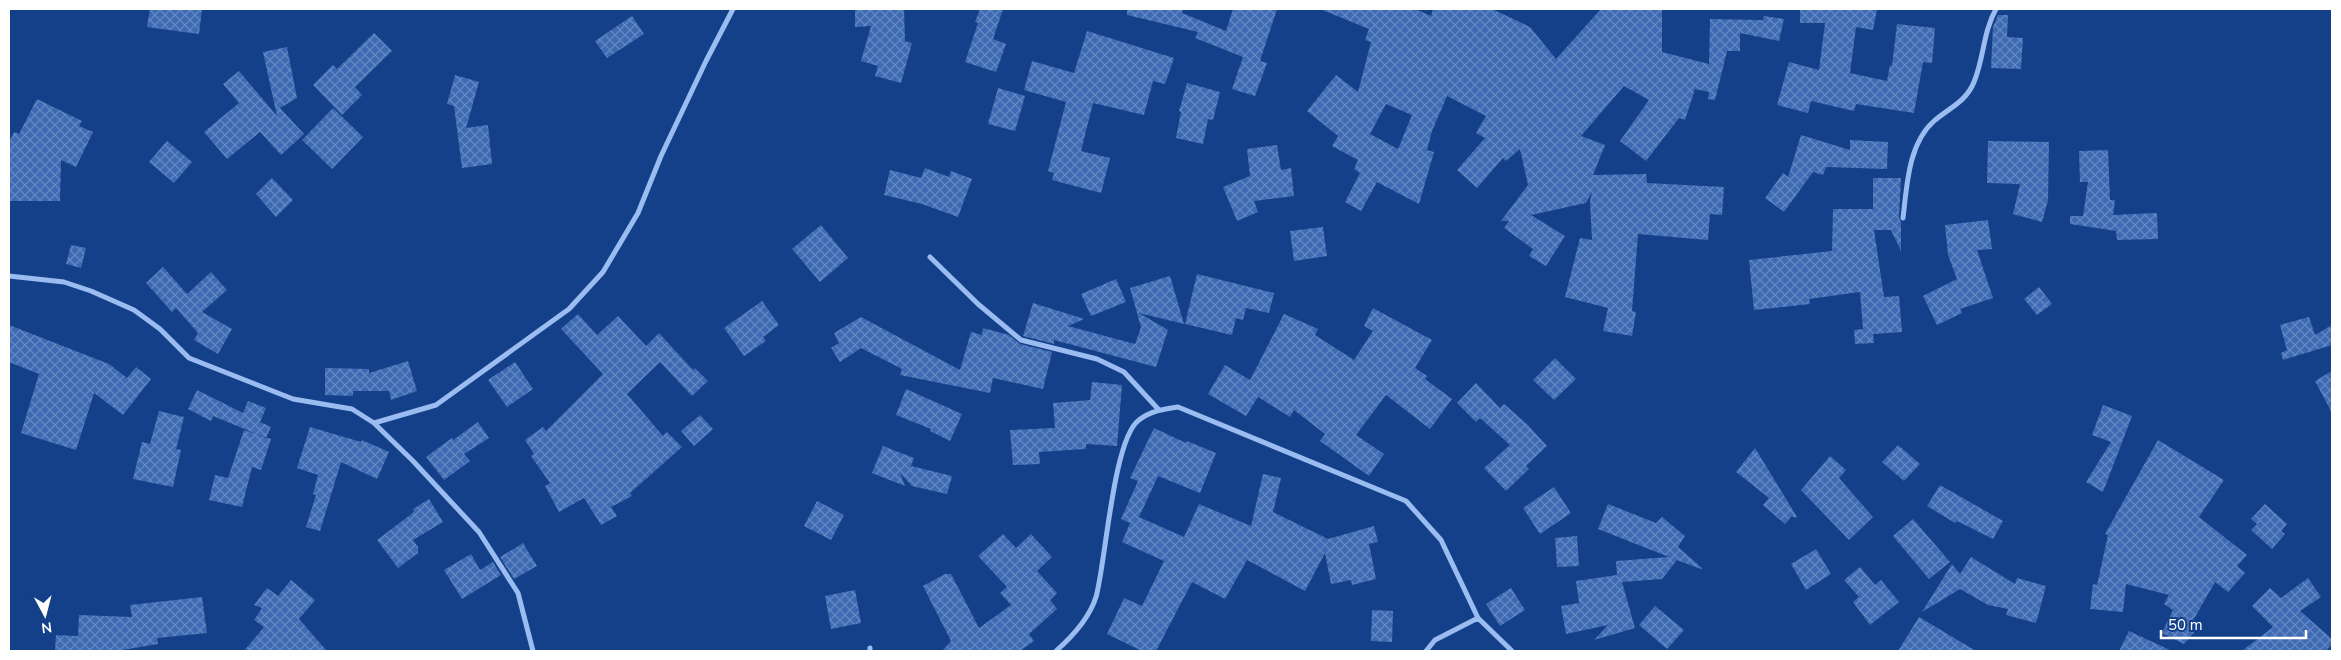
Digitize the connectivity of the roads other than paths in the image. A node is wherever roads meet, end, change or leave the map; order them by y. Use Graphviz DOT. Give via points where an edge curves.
graph roads {
  1 [pos="733,9"];
  2 [pos="1996,9"];
  3 [pos="1903,218"];
  4 [pos="930,257"];
  5 [pos="9,276"];
  6 [pos="1159,410"];
  7 [pos="374,423"];
  8 [pos="1478,618"];
  9 [pos="533,651"];
  10 [pos="1056,651"];
  11 [pos="1426,651"];
  12 [pos="1512,651"];
  1 -- 7 [label="street" via="665,147 638,213 603,272 569,309 436,405"];
  2 -- 3 [label="street" via="1988,23 1974,83 1960,103 1919,138 1908,178"];
  4 -- 6 [label="street" via="1021,340 1097,359 1124,372"];
  5 -- 7 [label="street" via="64,282 92,291 134,310 160,329 189,358 293,399 352,409"];
  6 -- 8 [label="street" via="1178,407 1406,501 1440,540"];
  6 -- 10 [label="street" via="1138,420 1128,436 1117,468 1096,598 1077,633"];
  7 -- 9 [label="street" via="479,532 518,593"];
  8 -- 11 [label="street" via="1434,640"];
  8 -- 12 [label="street"];
}
